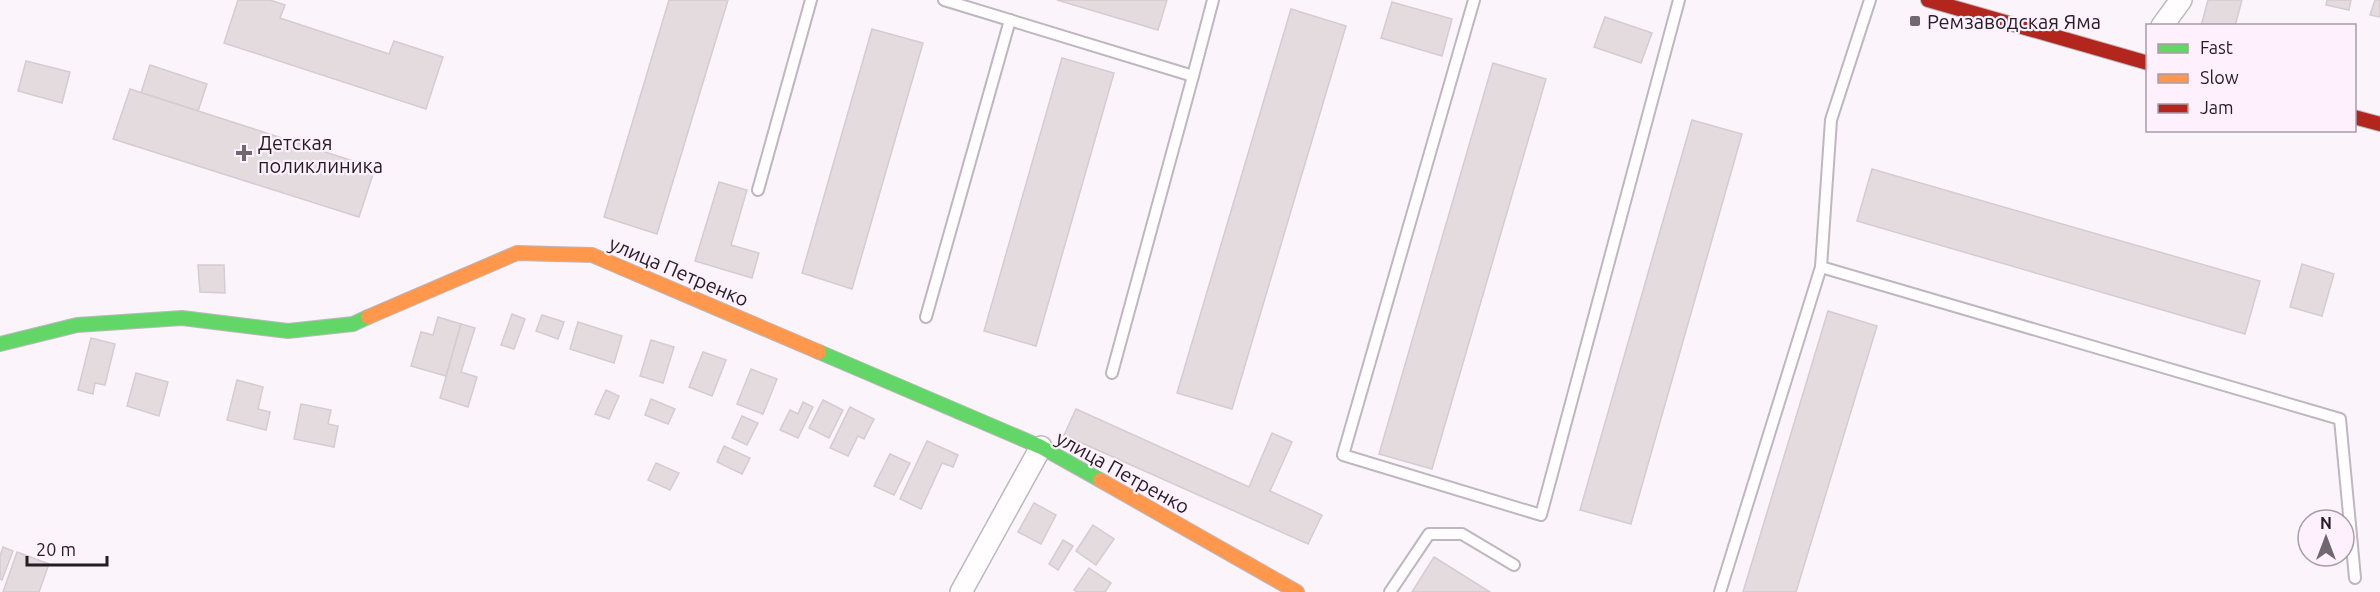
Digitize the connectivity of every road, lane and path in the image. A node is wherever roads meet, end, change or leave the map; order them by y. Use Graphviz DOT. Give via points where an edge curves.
graph roads {
  1 [pos="811,0"];
  2 [pos="944,0"];
  3 [pos="1213,0"];
  4 [pos="1474,0"];
  5 [pos="1679,0"];
  6 [pos="1870,0"];
  7 [pos="1928,0"];
  8 [pos="2181,0"];
  9 [pos="1010,20"];
  10 [pos="2163,24"];
  11 [pos="2144,56"];
  12 [pos="1193,76"];
  13 [pos="2356,117"];
  14 [pos="2380,123"];
  15 [pos="758,190"];
  16 [pos="1821,267"];
  17 [pos="926,317"];
  18 [pos="0,344"];
  19 [pos="1112,373"];
  20 [pos="1041,447"];
  21 [pos="1514,564"];
  22 [pos="2355,578"];
  23 [pos="961,592"];
  24 [pos="1297,592"];
  25 [pos="1390,592"];
  26 [pos="1720,592"];
  1 -- 15 [label="lane"];
  2 -- 9 [label="lane"];
  3 -- 12 [label="lane"];
  4 -- 5 [label="lane" via="1343,455 1541,515"];
  6 -- 16 [label="lane" via="1831,120"];
  7 -- 11 [label="street"];
  8 -- 10 [label="street"];
  9 -- 12 [label="lane"];
  9 -- 17 [label="lane"];
  12 -- 19 [label="lane"];
  13 -- 14 [label="street"];
  16 -- 22 [label="lane" via="2340,419"];
  16 -- 26 [label="lane"];
  18 -- 20 [label="street, улица Петренко" via="77,325 182,318 288,331 353,324 517,253 592,255"];
  20 -- 23 [label="street"];
  20 -- 24 [label="street, улица Петренко"];
  21 -- 25 [label="lane" via="1462,534 1429,534"];
}
